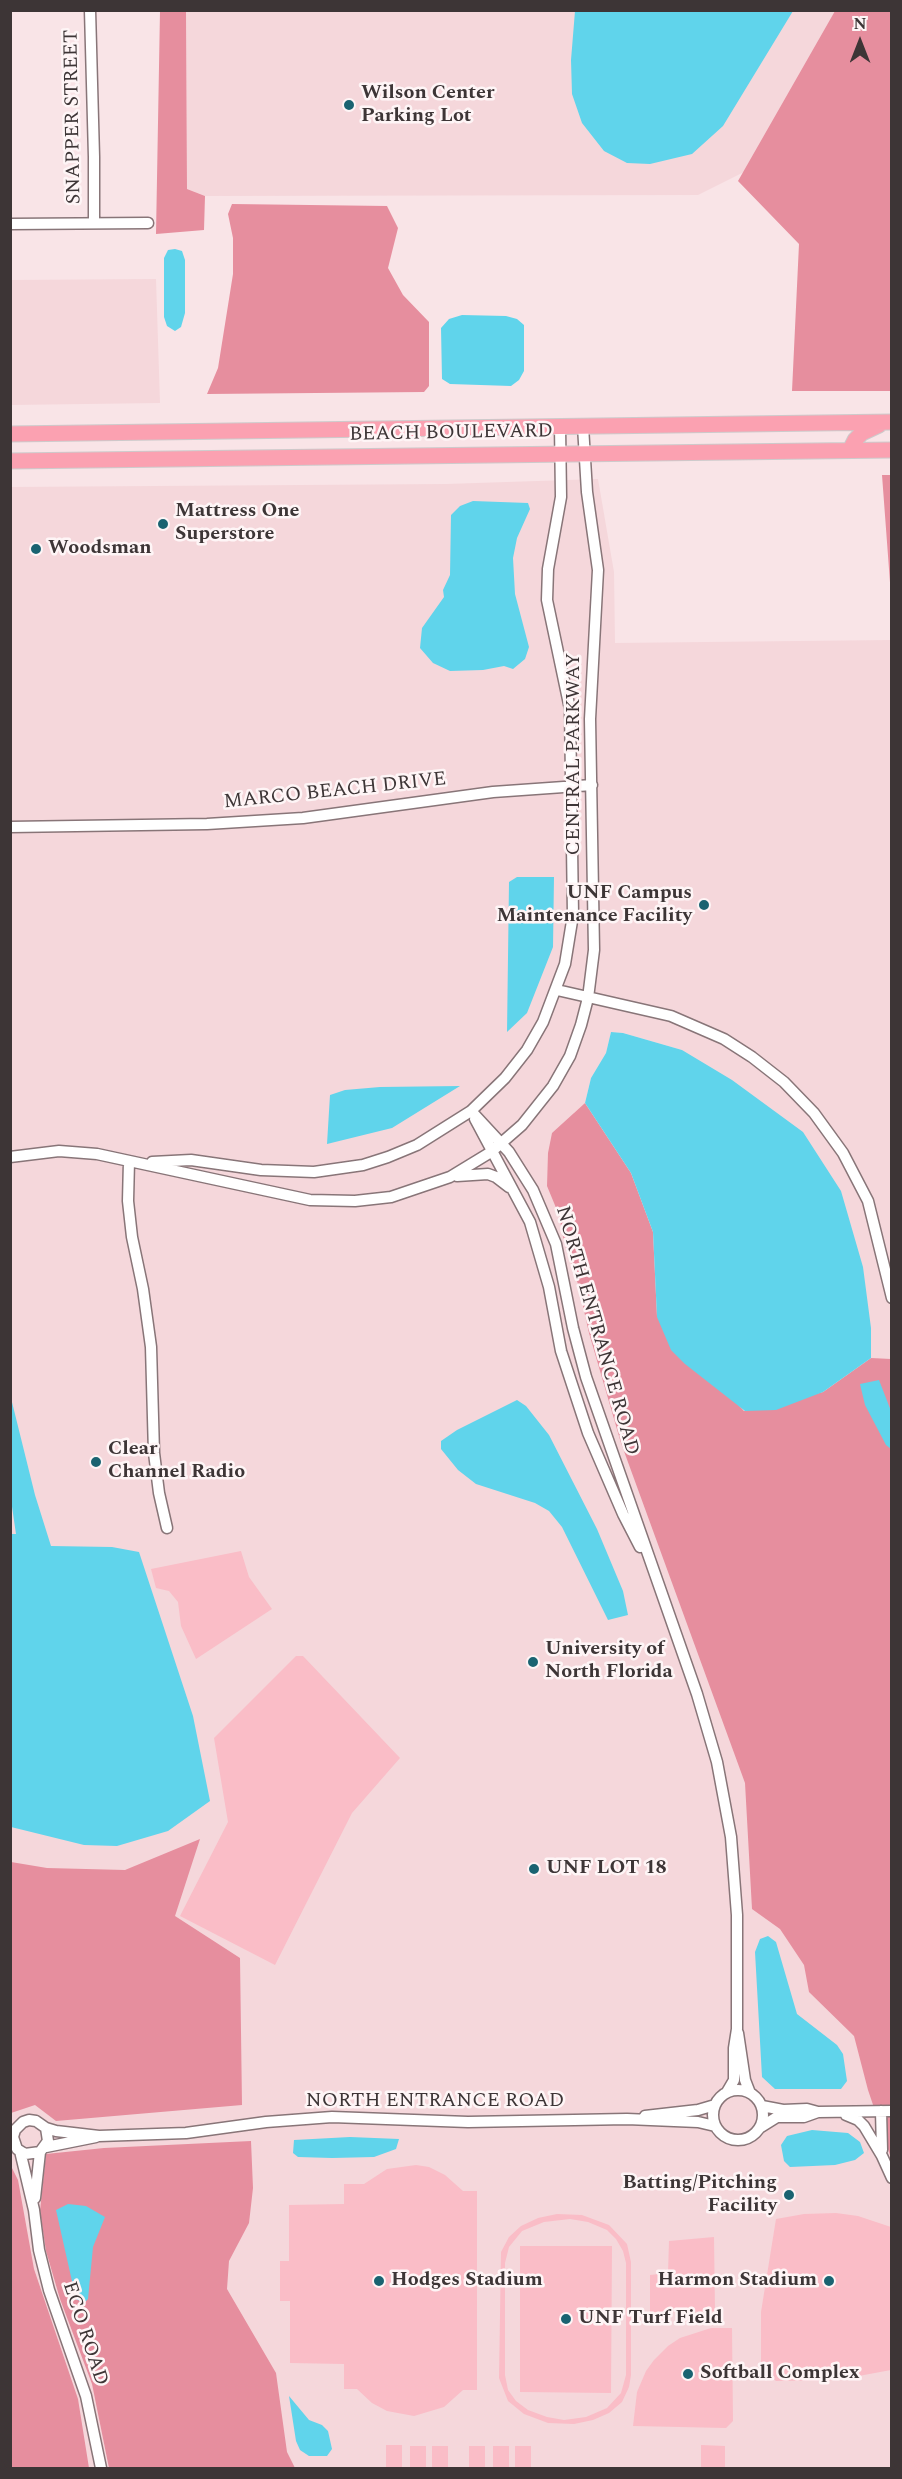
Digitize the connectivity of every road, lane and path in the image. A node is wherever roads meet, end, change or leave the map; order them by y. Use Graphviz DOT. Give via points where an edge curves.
graph roads {
  1 [pos="90,10"];
  2 [pos="94,222"];
  3 [pos="148,223"];
  4 [pos="10,224"];
  5 [pos="888,422"];
  6 [pos="833,423"];
  7 [pos="560,426"];
  8 [pos="583,426"];
  9 [pos="10,434"];
  10 [pos="850,450"];
  11 [pos="891,450"];
  12 [pos="562,454"];
  13 [pos="585,454"];
  14 [pos="10,461"];
  15 [pos="591,785"];
  16 [pos="572,786"];
  17 [pos="10,827"];
  18 [pos="557,990"];
  19 [pos="588,998"];
  20 [pos="471,1111"];
  21 [pos="502,1143"];
  22 [pos="491,1152"];
  23 [pos="10,1157"];
  24 [pos="134,1162"];
  25 [pos="450,1177"];
  26 [pos="513,1191"];
  27 [pos="891,1298"];
  28 [pos="585,1373"];
  29 [pos="576,1395"];
  30 [pos="167,1528"];
  31 [pos="653,1573"];
  32 [pos="737,2029"];
  33 [pos="728,2092"];
  34 [pos="750,2093"];
  35 [pos="715,2105"];
  36 [pos="762,2106"];
  37 [pos="886,2111"];
  38 [pos="818,2112"];
  39 [pos="839,2112"];
  40 [pos="627,2119"];
  41 [pos="715,2126"];
  42 [pos="14,2127"];
  43 [pos="46,2128"];
  44 [pos="760,2128"];
  45 [pos="99,2136"];
  46 [pos="15,2148"];
  47 [pos="43,2150"];
  48 [pos="882,2156"];
  49 [pos="891,2178"];
  50 [pos="34,2210"];
  51 [pos="101,2469"];
  1 -- 2 [label="street, SNAPPER STREET"];
  2 -- 3 [label="street"];
  2 -- 4 [label="street"];
  5 -- 6 [label="highway"];
  5 -- 10 [label="highway" via="862,433"];
  6 -- 8 [label="highway"];
  6 -- 10 [label="highway" via="842,431"];
  7 -- 8 [label="highway"];
  7 -- 9 [label="highway"];
  7 -- 12 [label="street, CENTRAL PARKWAY"];
  8 -- 13 [label="street, CENTRAL PARKWAY"];
  10 -- 11 [label="highway, BEACH BOULEVARD"];
  10 -- 13 [label="highway, BEACH BOULEVARD"];
  12 -- 13 [label="highway, BEACH BOULEVARD"];
  12 -- 14 [label="highway, BEACH BOULEVARD"];
  12 -- 16 [label="street, CENTRAL PARKWAY" via="561,496 548,569 548,600 570,709"];
  13 -- 15 [label="street, CENTRAL PARKWAY" via="598,570 590,719"];
  15 -- 16 [label="street, MARCO BEACH DRIVE"];
  15 -- 19 [label="street, CENTRAL PARKWAY" via="594,950"];
  16 -- 17 [label="street, MARCO BEACH DRIVE" via="493,792 303,818 207,824"];
  16 -- 18 [label="street, CENTRAL PARKWAY" via="573,915"];
  18 -- 19 [label="street"];
  18 -- 20 [label="street, CENTRAL PARKWAY" via="527,1050"];
  19 -- 21 [label="street, CENTRAL PARKWAY" via="570,1056 553,1086"];
  19 -- 27 [label="street" via="671,1016 724,1040 784,1082 814,1113 843,1153 868,1201"];
  20 -- 21 [label="street, NORTH ENTRANCE ROAD"];
  20 -- 22 [label="street, NORTH ENTRANCE ROAD"];
  20 -- 24 [label="street, CENTRAL PARKWAY" via="417,1145 339,1169 290,1172 190,1160"];
  21 -- 22 [label="street, CENTRAL PARKWAY"];
  21 -- 28 [label="street, NORTH ENTRANCE ROAD" via="533,1190 556,1244"];
  22 -- 25 [label="street, CENTRAL PARKWAY"];
  22 -- 26 [label="street, NORTH ENTRANCE ROAD"];
  23 -- 24 [label="street, CENTRAL PARKWAY" via="59,1151"];
  24 -- 25 [label="street, CENTRAL PARKWAY" via="310,1200 391,1197"];
  24 -- 30 [label="street" via="128,1201 151,1347 154,1453"];
  25 -- 26 [label="street" via="488,1174"];
  26 -- 29 [label="street, NORTH ENTRANCE ROAD" via="538,1246 561,1351"];
  28 -- 29 [label="street"];
  28 -- 31 [label="street, NORTH ENTRANCE ROAD"];
  29 -- 31 [label="street, NORTH ENTRANCE ROAD" via="612,1489"];
  31 -- 32 [label="street, NORTH ENTRANCE ROAD" via="710,1737 728,1812 737,1916"];
  32 -- 33 [label="street" via="734,2080"];
  32 -- 34 [label="street"];
  33 -- 34 [label="street"];
  33 -- 35 [label="street"];
  34 -- 36 [label="street"];
  35 -- 40 [label="street"];
  35 -- 41 [label="street"];
  36 -- 38 [label="street"];
  36 -- 44 [label="street"];
  37 -- 39 [label="street"];
  37 -- 48 [label="street"];
  38 -- 39 [label="street"];
  38 -- 44 [label="street" via="804,2117 777,2117"];
  39 -- 48 [label="street" via="864,2126"];
  40 -- 41 [label="street"];
  40 -- 45 [label="street, NORTH ENTRANCE ROAD" via="468,2122 332,2117 186,2133"];
  41 -- 44 [label="street" via="725,2137 739,2141 752,2137"];
  42 -- 43 [label="street" via="36,2121"];
  42 -- 46 [label="street"];
  43 -- 45 [label="street"];
  43 -- 47 [label="street"];
  45 -- 47 [label="street"];
  46 -- 47 [label="street" via="31,2155"];
  46 -- 50 [label="street, ECO ROAD"];
  47 -- 50 [label="street, ECO ROAD"];
  48 -- 49 [label="street"];
  50 -- 51 [label="street, ECO ROAD" via="49,2290 86,2396"];
}
